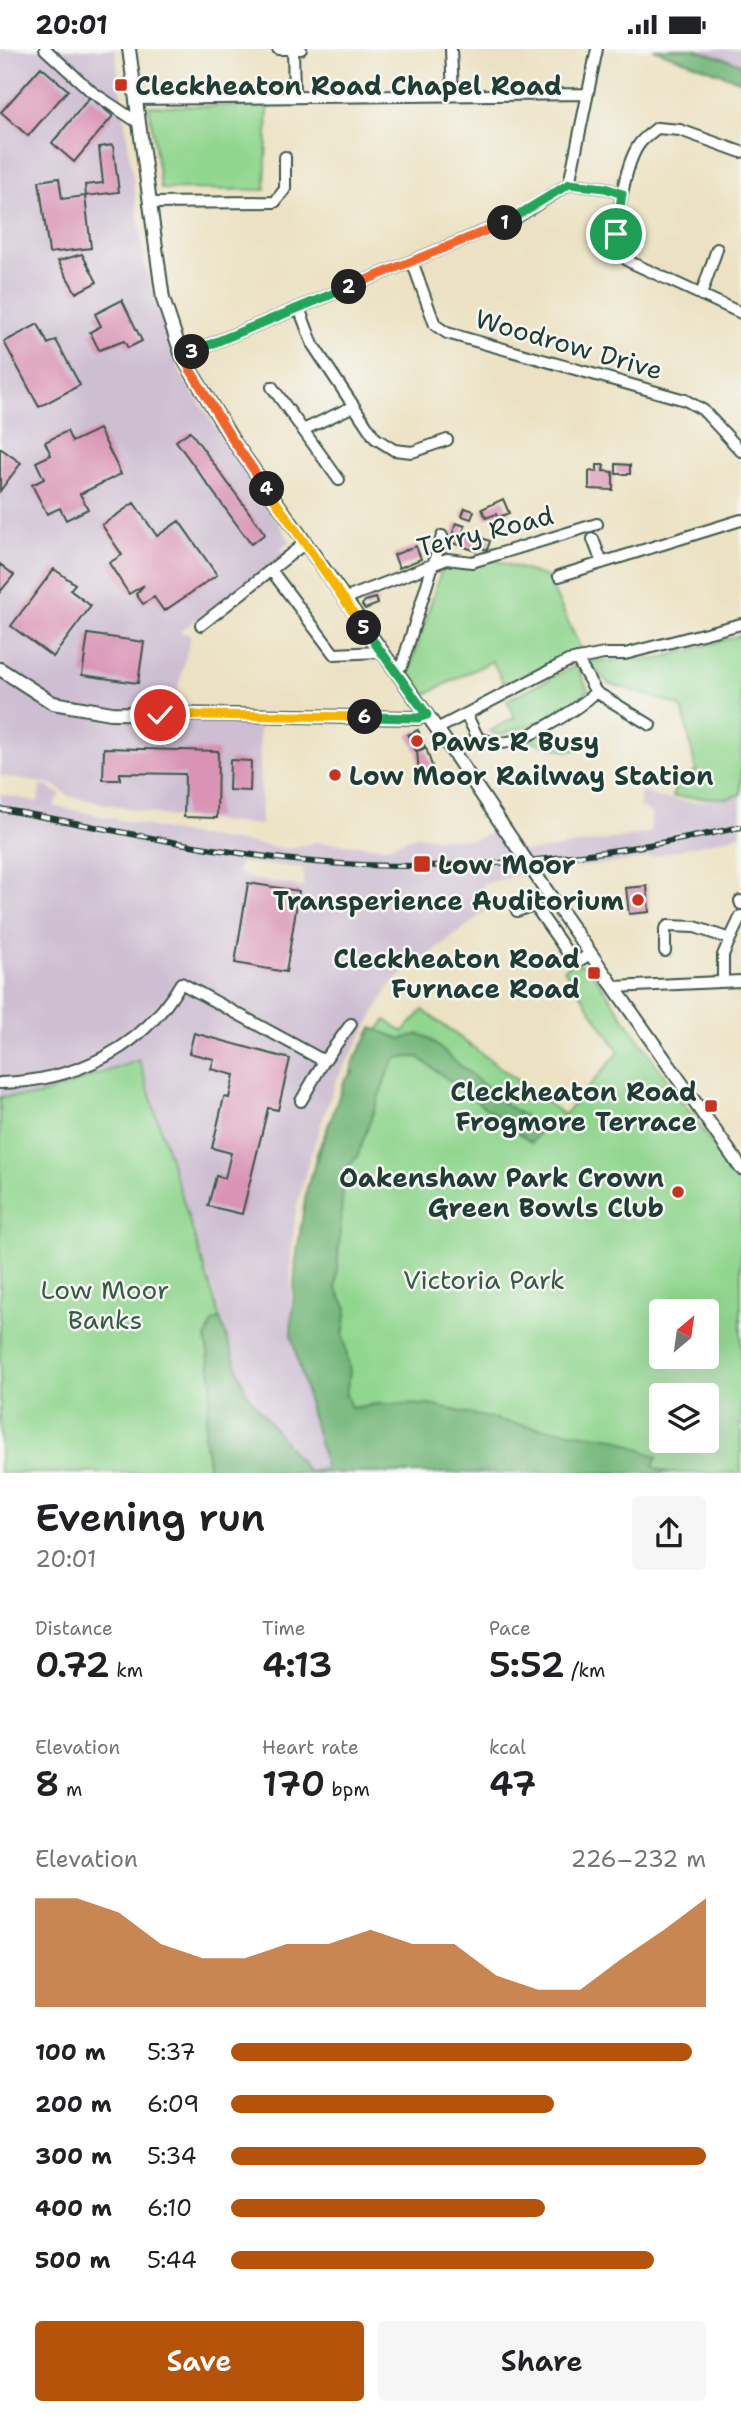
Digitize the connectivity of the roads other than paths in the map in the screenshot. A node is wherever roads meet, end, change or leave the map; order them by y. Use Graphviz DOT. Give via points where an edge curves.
graph roads {
  1 [pos="46,49"];
  2 [pos="129,49"];
  3 [pos="278,49"];
  4 [pos="293,49"];
  5 [pos="301,49"];
  6 [pos="451,49"];
  7 [pos="597,49"];
  8 [pos="587,94"];
  9 [pos="294,95"];
  10 [pos="453,95"];
  11 [pos="135,99"];
  12 [pos="138,123"];
  13 [pos="741,152"];
  14 [pos="285,157"];
  15 [pos="569,184"];
  16 [pos="622,194"];
  17 [pos="149,203"];
  18 [pos="717,249"];
  19 [pos="412,261"];
  20 [pos="701,295"];
  21 [pos="299,307"];
  22 [pos="741,313"];
  23 [pos="182,356"];
  24 [pos="272,387"];
  25 [pos="354,406"];
  26 [pos="303,430"];
  27 [pos="447,440"];
  28 [pos="741,451"];
  29 [pos="339,479"];
  30 [pos="741,520"];
  31 [pos="597,524"];
  32 [pos="442,536"];
  33 [pos="593,539"];
  34 [pos="305,543"];
  35 [pos="601,563"];
  36 [pos="434,565"];
  37 [pos="271,570"];
  38 [pos="559,576"];
  39 [pos="344,599"];
  40 [pos="741,624"];
  41 [pos="201,625"];
  42 [pos="381,652"];
  43 [pos="577,659"];
  44 [pos="0,669"];
  45 [pos="396,671"];
  46 [pos="596,691"];
  47 [pos="466,714"];
  48 [pos="427,715"];
  49 [pos="650,725"];
  50 [pos="437,729"];
  51 [pos="517,911"];
  52 [pos="741,916"];
  53 [pos="730,939"];
  54 [pos="665,951"];
  55 [pos="590,954"];
  56 [pos="741,981"];
  57 [pos="723,982"];
  58 [pos="614,987"];
  59 [pos="351,1024"];
  60 [pos="324,1061"];
  61 [pos="0,1083"];
  62 [pos="301,1101"];
  63 [pos="741,1168"];
  1 -- 12 [label="street" via="92,92"];
  2 -- 11 [label="street"];
  3 -- 4 [label="street"];
  4 -- 5 [label="street"];
  4 -- 9 [label="street"];
  6 -- 10 [label="street"];
  7 -- 8 [label="street"];
  8 -- 10 [label="street"];
  8 -- 15 [label="street"];
  9 -- 10 [label="street"];
  9 -- 11 [label="street"];
  11 -- 12 [label="street"];
  12 -- 17 [label="street"];
  13 -- 16 [label="street" via="680,130 657,128 639,144"];
  14 -- 17 [label="street" via="285,189 275,202"];
  15 -- 16 [label="street"];
  15 -- 19 [label="street" via="514,219"];
  16 -- 20 [label="street" via="617,252"];
  17 -- 23 [label="street" via="163,299"];
  18 -- 20 [label="street"];
  19 -- 21 [label="street"];
  19 -- 28 [label="street, Woodrow Drive" via="435,325 447,333 685,400 703,410"];
  20 -- 22 [label="street"];
  21 -- 23 [label="street"];
  21 -- 25 [label="street" via="313,345"];
  23 -- 34 [label="street" via="232,439"];
  24 -- 26 [label="street"];
  25 -- 26 [label="street"];
  25 -- 27 [label="street" via="375,438 394,450 412,451"];
  26 -- 29 [label="street"];
  30 -- 35 [label="street"];
  31 -- 36 [label="street, Terry Road" via="472,562 447,559"];
  32 -- 36 [label="street"];
  33 -- 35 [label="street"];
  34 -- 37 [label="street"];
  34 -- 39 [label="street"];
  35 -- 38 [label="street"];
  36 -- 39 [label="street, Terry Road"];
  36 -- 45 [label="street" via="402,666"];
  37 -- 41 [label="street"];
  37 -- 42 [label="street" via="334,654"];
  39 -- 42 [label="street"];
  40 -- 43 [label="street" via="625,654"];
  42 -- 45 [label="street"];
  43 -- 46 [label="street"];
  43 -- 47 [label="street"];
  44 -- 48 [label="street" via="53,703 111,713"];
  45 -- 48 [label="street"];
  46 -- 47 [label="street" via="579,708 501,743 478,738"];
  46 -- 49 [label="street"];
  47 -- 50 [label="street"];
  48 -- 50 [label="street"];
  50 -- 55 [label="street, bridge"];
  51 -- 55 [label="street" via="531,905 537,909 577,962"];
  52 -- 53 [label="street"];
  53 -- 54 [label="street" via="695,927 668,926"];
  53 -- 57 [label="street" via="723,955"];
  55 -- 58 [label="street"];
  56 -- 57 [label="street"];
  57 -- 58 [label="street"];
  58 -- 63 [label="street"];
  59 -- 60 [label="street"];
  60 -- 61 [label="street" via="181,983 146,1030 96,1064 24,1083"];
  60 -- 62 [label="street"];
}
